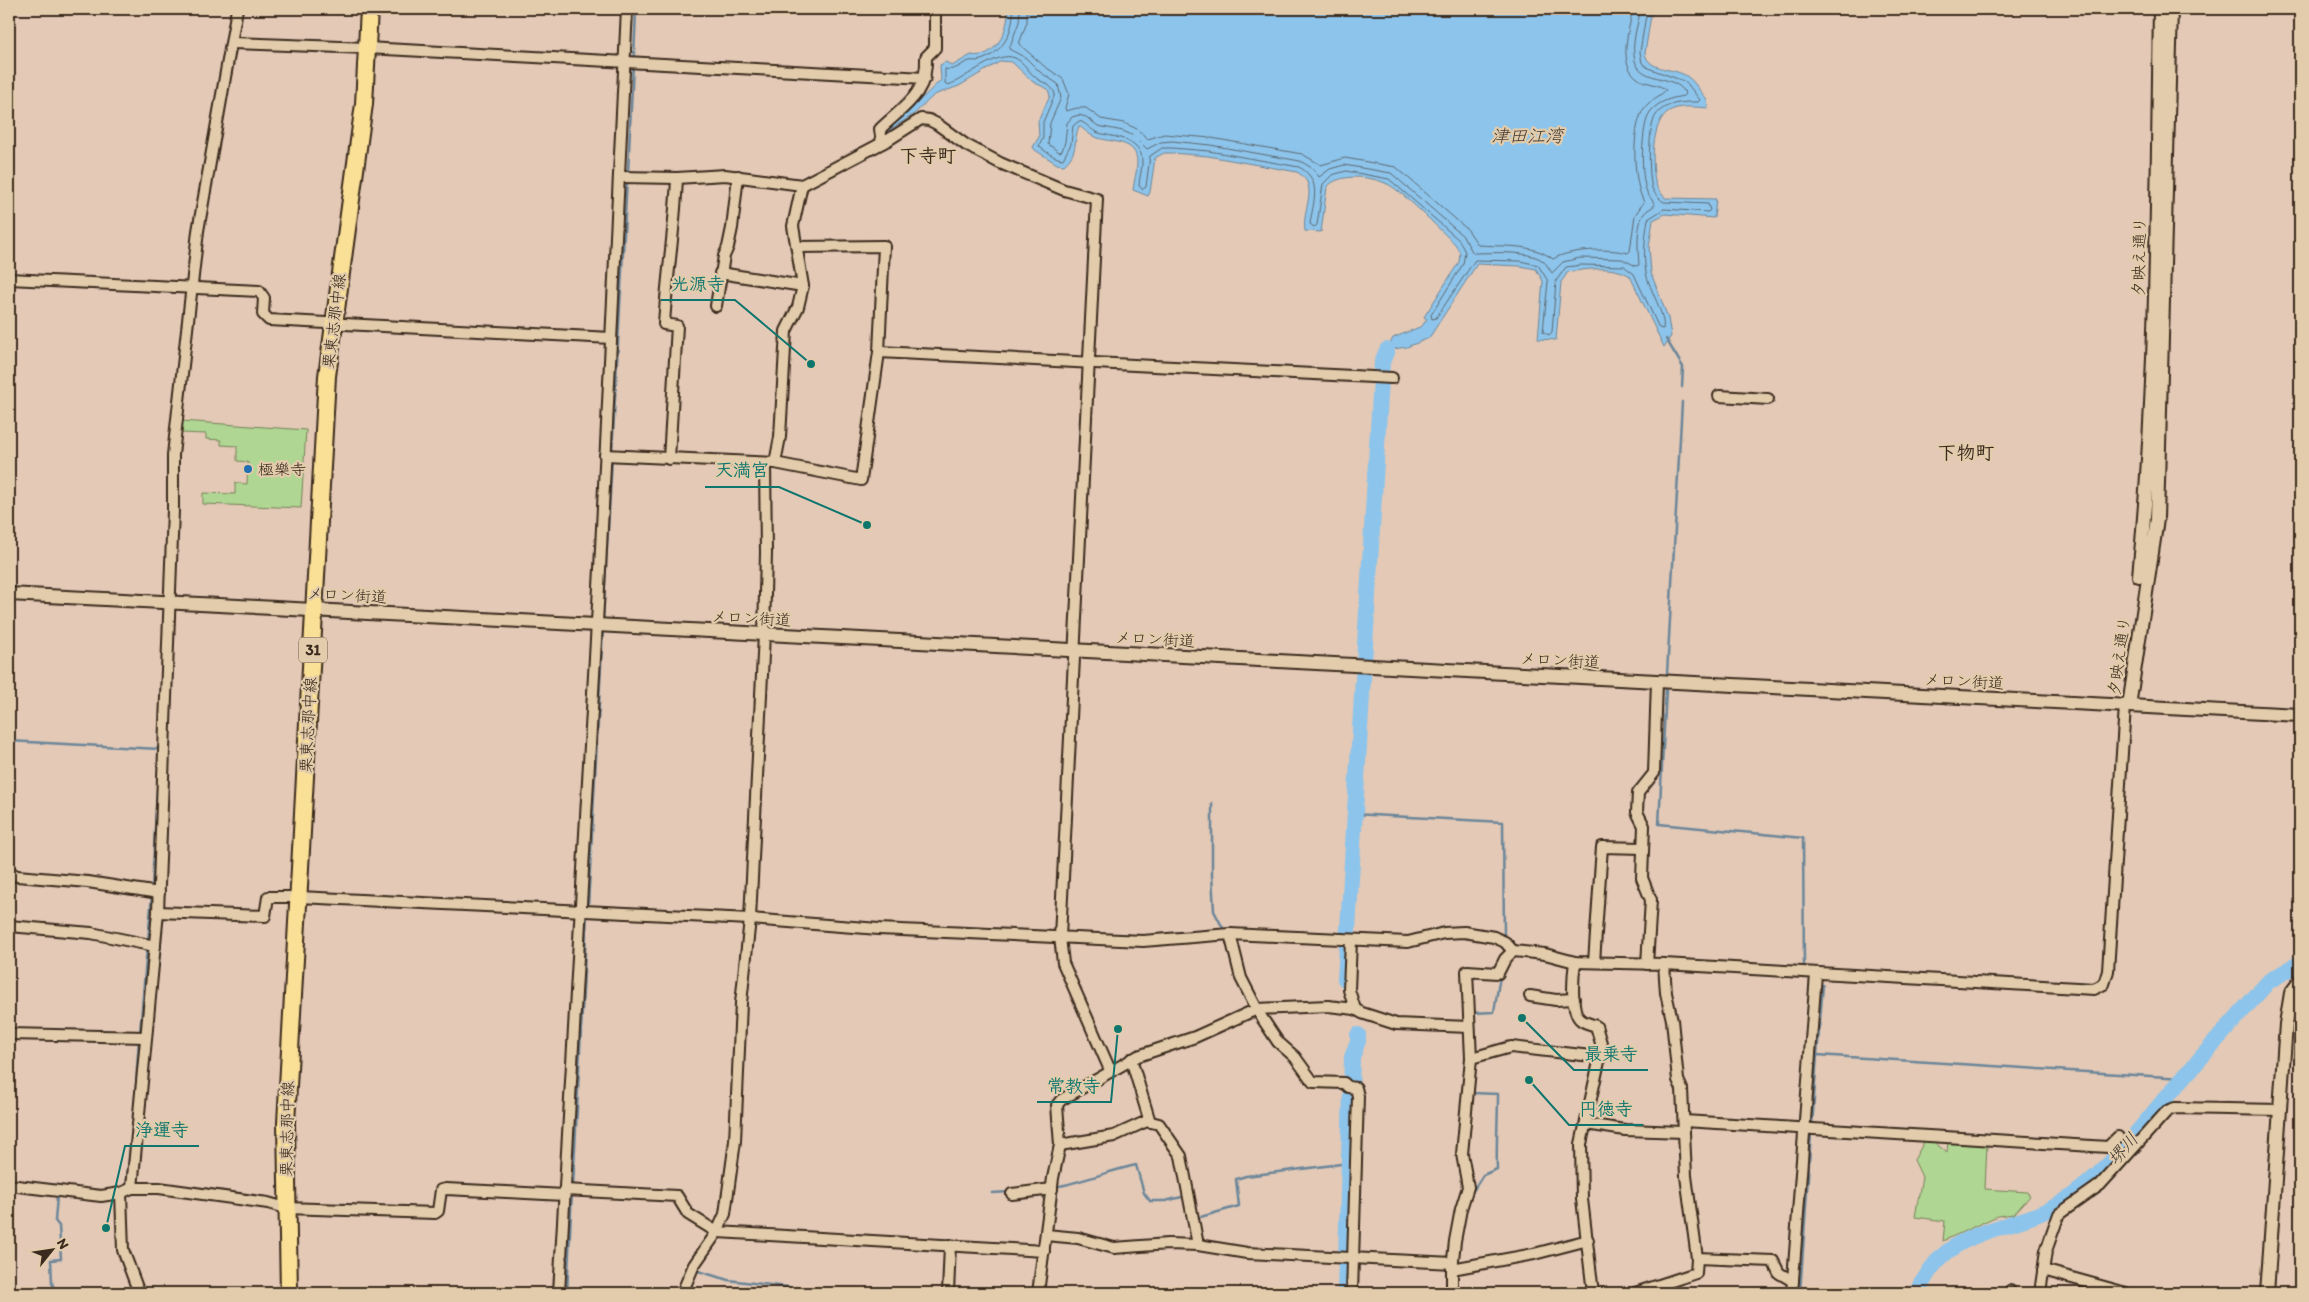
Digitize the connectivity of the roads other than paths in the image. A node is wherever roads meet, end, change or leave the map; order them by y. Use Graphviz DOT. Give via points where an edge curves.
graph roads {
  1 [pos="237,9"];
  2 [pos="369,9"];
  3 [pos="627,9"];
  4 [pos="935,9"];
  5 [pos="2160,9"];
  6 [pos="2171,9"];
  7 [pos="232,43"];
  8 [pos="367,48"];
  9 [pos="631,64"];
  10 [pos="925,78"];
  11 [pos="882,143"];
  12 [pos="738,176"];
  13 [pos="625,177"];
  14 [pos="677,178"];
  15 [pos="802,185"];
  16 [pos="798,247"];
  17 [pos="720,273"];
  18 [pos="9,279"];
  19 [pos="803,286"];
  20 [pos="191,288"];
  21 [pos="716,306"];
  22 [pos="332,323"];
  23 [pos="611,338"];
  24 [pos="879,352"];
  25 [pos="1090,364"];
  26 [pos="1392,378"];
  27 [pos="1719,396"];
  28 [pos="1768,399"];
  29 [pos="611,456"];
  30 [pos="669,460"];
  31 [pos="770,463"];
  32 [pos="9,594"];
  33 [pos="169,602"];
  34 [pos="315,609"];
  35 [pos="601,626"];
  36 [pos="764,634"];
  37 [pos="1074,651"];
  38 [pos="1657,682"];
  39 [pos="2127,706"];
  40 [pos="2300,715"];
  41 [pos="1643,848"];
  42 [pos="9,872"];
  43 [pos="159,893"];
  44 [pos="298,897"];
  45 [pos="158,912"];
  46 [pos="585,912"];
  47 [pos="750,919"];
  48 [pos="9,926"];
  49 [pos="1230,934"];
  50 [pos="1060,937"];
  51 [pos="1347,940"];
  52 [pos="154,946"];
  53 [pos="1513,951"];
  54 [pos="1574,962"];
  55 [pos="1594,962"];
  56 [pos="1647,964"];
  57 [pos="1664,964"];
  58 [pos="1816,974"];
  59 [pos="2300,981"];
  60 [pos="1530,996"];
  61 [pos="1574,999"];
  62 [pos="1355,1009"];
  63 [pos="1257,1010"];
  64 [pos="1469,1028"];
  65 [pos="9,1034"];
  66 [pos="146,1037"];
  67 [pos="1600,1057"];
  68 [pos="1470,1058"];
  69 [pos="1131,1059"];
  70 [pos="1110,1070"];
  71 [pos="2280,1110"];
  72 [pos="1684,1121"];
  73 [pos="1150,1122"];
  74 [pos="1586,1124"];
  75 [pos="1803,1128"];
  76 [pos="1684,1132"];
  77 [pos="2118,1137"];
  78 [pos="1060,1145"];
  79 [pos="9,1185"];
  80 [pos="132,1188"];
  81 [pos="1052,1189"];
  82 [pos="568,1192"];
  83 [pos="120,1193"];
  84 [pos="1012,1194"];
  85 [pos="286,1208"];
  86 [pos="717,1232"];
  87 [pos="1046,1235"];
  88 [pos="1588,1240"];
  89 [pos="1198,1245"];
  90 [pos="950,1246"];
  91 [pos="1044,1251"];
  92 [pos="1348,1258"];
  93 [pos="1697,1258"];
  94 [pos="1452,1266"];
  95 [pos="2043,1270"];
  96 [pos="1792,1282"];
  97 [pos="1590,1292"];
  98 [pos="139,1293"];
  99 [pos="286,1293"];
  100 [pos="559,1293"];
  101 [pos="682,1293"];
  102 [pos="948,1293"];
  103 [pos="1038,1293"];
  104 [pos="1352,1293"];
  105 [pos="1452,1293"];
  106 [pos="1635,1293"];
  107 [pos="1792,1293"];
  108 [pos="2040,1293"];
  109 [pos="2126,1293"];
  110 [pos="2267,1293"];
  1 -- 7 [label="street"];
  2 -- 8 [label="main road, 栗東志那中線 / 31"];
  3 -- 9 [label="street"];
  4 -- 10 [label="street" via="935,48 926,57"];
  5 -- 39 [label="street, 夕映え通り" via="2150,419 2142,551"];
  6 -- 39 [label="street, 夕映え通り" via="2157,519"];
  7 -- 8 [label="street"];
  7 -- 20 [label="street"];
  8 -- 9 [label="street"];
  8 -- 22 [label="main road, 栗東志那中線 / 31" via="357,156"];
  9 -- 10 [label="street"];
  9 -- 13 [label="street"];
  10 -- 11 [label="street" via="917,93 880,129"];
  11 -- 15 [label="street"];
  11 -- 25 [label="street" via="921,119 928,120 1000,163 1064,190 1097,199"];
  12 -- 14 [label="street"];
  12 -- 15 [label="street"];
  12 -- 17 [label="street" via="732,228"];
  13 -- 14 [label="street"];
  13 -- 23 [label="street"];
  14 -- 30 [label="street" via="664,324 677,326"];
  15 -- 16 [label="street" via="793,226"];
  16 -- 19 [label="street"];
  16 -- 24 [label="street" via="884,246"];
  17 -- 19 [label="street"];
  17 -- 21 [label="street"];
  18 -- 20 [label="street"];
  19 -- 31 [label="street" via="798,307 786,331 780,437"];
  20 -- 22 [label="street" via="259,291 264,298 263,314 268,320"];
  20 -- 33 [label="street" via="173,456"];
  22 -- 23 [label="street"];
  22 -- 34 [label="main road, 栗東志那中線 / 31" via="326,376"];
  23 -- 29 [label="street"];
  24 -- 25 [label="street"];
  24 -- 31 [label="street" via="861,480"];
  25 -- 26 [label="street"];
  25 -- 37 [label="street"];
  27 -- 28 [label="street"];
  29 -- 30 [label="street"];
  29 -- 35 [label="street"];
  30 -- 31 [label="street"];
  31 -- 36 [label="street"];
  32 -- 33 [label="street, メロン街道"];
  33 -- 34 [label="street, メロン街道"];
  33 -- 43 [label="street"];
  34 -- 35 [label="street, メロン街道"];
  34 -- 44 [label="main road, 栗東志那中線 / 31"];
  35 -- 36 [label="street, メロン街道"];
  35 -- 46 [label="street"];
  36 -- 37 [label="street, メロン街道"];
  36 -- 47 [label="street"];
  37 -- 38 [label="street, メロン街道"];
  37 -- 50 [label="street"];
  38 -- 39 [label="street, メロン街道"];
  38 -- 41 [label="street" via="1654,774 1638,793 1637,812 1644,826"];
  39 -- 40 [label="street, メロン街道"];
  39 -- 58 [label="street" via="2108,970 2104,984 2094,989"];
  41 -- 55 [label="street" via="1602,847"];
  41 -- 56 [label="street" via="1642,878 1651,900"];
  42 -- 43 [label="street" via="17,876"];
  43 -- 45 [label="street"];
  44 -- 45 [label="street" via="268,897 265,916"];
  44 -- 46 [label="street"];
  44 -- 85 [label="main road, 栗東志那中線 / 31" via="286,1123"];
  45 -- 52 [label="street"];
  46 -- 47 [label="street"];
  46 -- 82 [label="street"];
  47 -- 50 [label="street" via="879,929"];
  47 -- 86 [label="street" via="741,1003 735,1141 725,1214"];
  48 -- 52 [label="street" via="91,933"];
  49 -- 50 [label="street" via="1143,942"];
  49 -- 51 [label="street"];
  49 -- 63 [label="street" via="1241,978"];
  50 -- 70 [label="street" via="1062,963"];
  51 -- 53 [label="street" via="1408,942 1444,933 1464,932 1494,937"];
  51 -- 62 [label="street" via="1349,990"];
  52 -- 66 [label="street"];
  53 -- 54 [label="street" via="1539,953"];
  53 -- 64 [label="street" via="1498,973 1467,971"];
  54 -- 55 [label="street"];
  54 -- 61 [label="street"];
  55 -- 56 [label="street"];
  56 -- 57 [label="street"];
  57 -- 58 [label="street"];
  57 -- 72 [label="street"];
  58 -- 75 [label="street"];
  59 -- 71 [label="street" via="2290,993 2288,1005"];
  60 -- 61 [label="street"];
  61 -- 67 [label="street" via="1580,1020 1596,1026 1600,1035"];
  62 -- 63 [label="street" via="1328,1006"];
  62 -- 64 [label="street" via="1396,1024"];
  63 -- 69 [label="street" via="1167,1048 1150,1050"];
  63 -- 92 [label="street" via="1278,1042 1295,1057 1313,1082 1344,1083 1356,1088"];
  64 -- 68 [label="street"];
  65 -- 66 [label="street"];
  66 -- 80 [label="street"];
  67 -- 68 [label="street" via="1511,1047"];
  67 -- 74 [label="street"];
  68 -- 94 [label="street" via="1462,1154 1468,1187"];
  69 -- 70 [label="street"];
  69 -- 73 [label="street"];
  70 -- 78 [label="street" via="1057,1105"];
  71 -- 95 [label="street" via="2175,1108 2166,1112 2100,1185 2059,1214"];
  71 -- 110 [label="street"];
  72 -- 75 [label="street"];
  72 -- 76 [label="street"];
  73 -- 78 [label="street" via="1114,1136"];
  73 -- 89 [label="street" via="1159,1124 1180,1156"];
  74 -- 76 [label="street" via="1625,1130"];
  74 -- 88 [label="street" via="1581,1144 1581,1168"];
  75 -- 77 [label="street" via="2108,1147"];
  75 -- 96 [label="street"];
  76 -- 93 [label="street" via="1686,1176"];
  78 -- 81 [label="street"];
  79 -- 83 [label="street" via="101,1196"];
  80 -- 83 [label="street"];
  80 -- 85 [label="street" via="203,1193"];
  81 -- 84 [label="street"];
  81 -- 87 [label="street"];
  82 -- 85 [label="street" via="446,1189 439,1194 438,1211 435,1213"];
  82 -- 86 [label="street" via="677,1196 688,1214"];
  82 -- 100 [label="street"];
  83 -- 98 [label="street" via="123,1250"];
  85 -- 99 [label="main road, 栗東志那中線 / 31"];
  86 -- 90 [label="street"];
  86 -- 101 [label="street" via="694,1265"];
  87 -- 89 [label="street" via="1078,1238 1114,1248"];
  87 -- 91 [label="street"];
  88 -- 94 [label="street" via="1525,1256"];
  88 -- 97 [label="street"];
  89 -- 92 [label="street" via="1247,1253"];
  90 -- 91 [label="street"];
  90 -- 102 [label="street"];
  91 -- 103 [label="street"];
  92 -- 94 [label="street"];
  92 -- 104 [label="street"];
  93 -- 96 [label="street" via="1773,1261 1779,1273"];
  93 -- 106 [label="street" via="1696,1273"];
  94 -- 105 [label="street"];
  95 -- 108 [label="street"];
  95 -- 109 [label="street"];
  96 -- 107 [label="street"];
}
